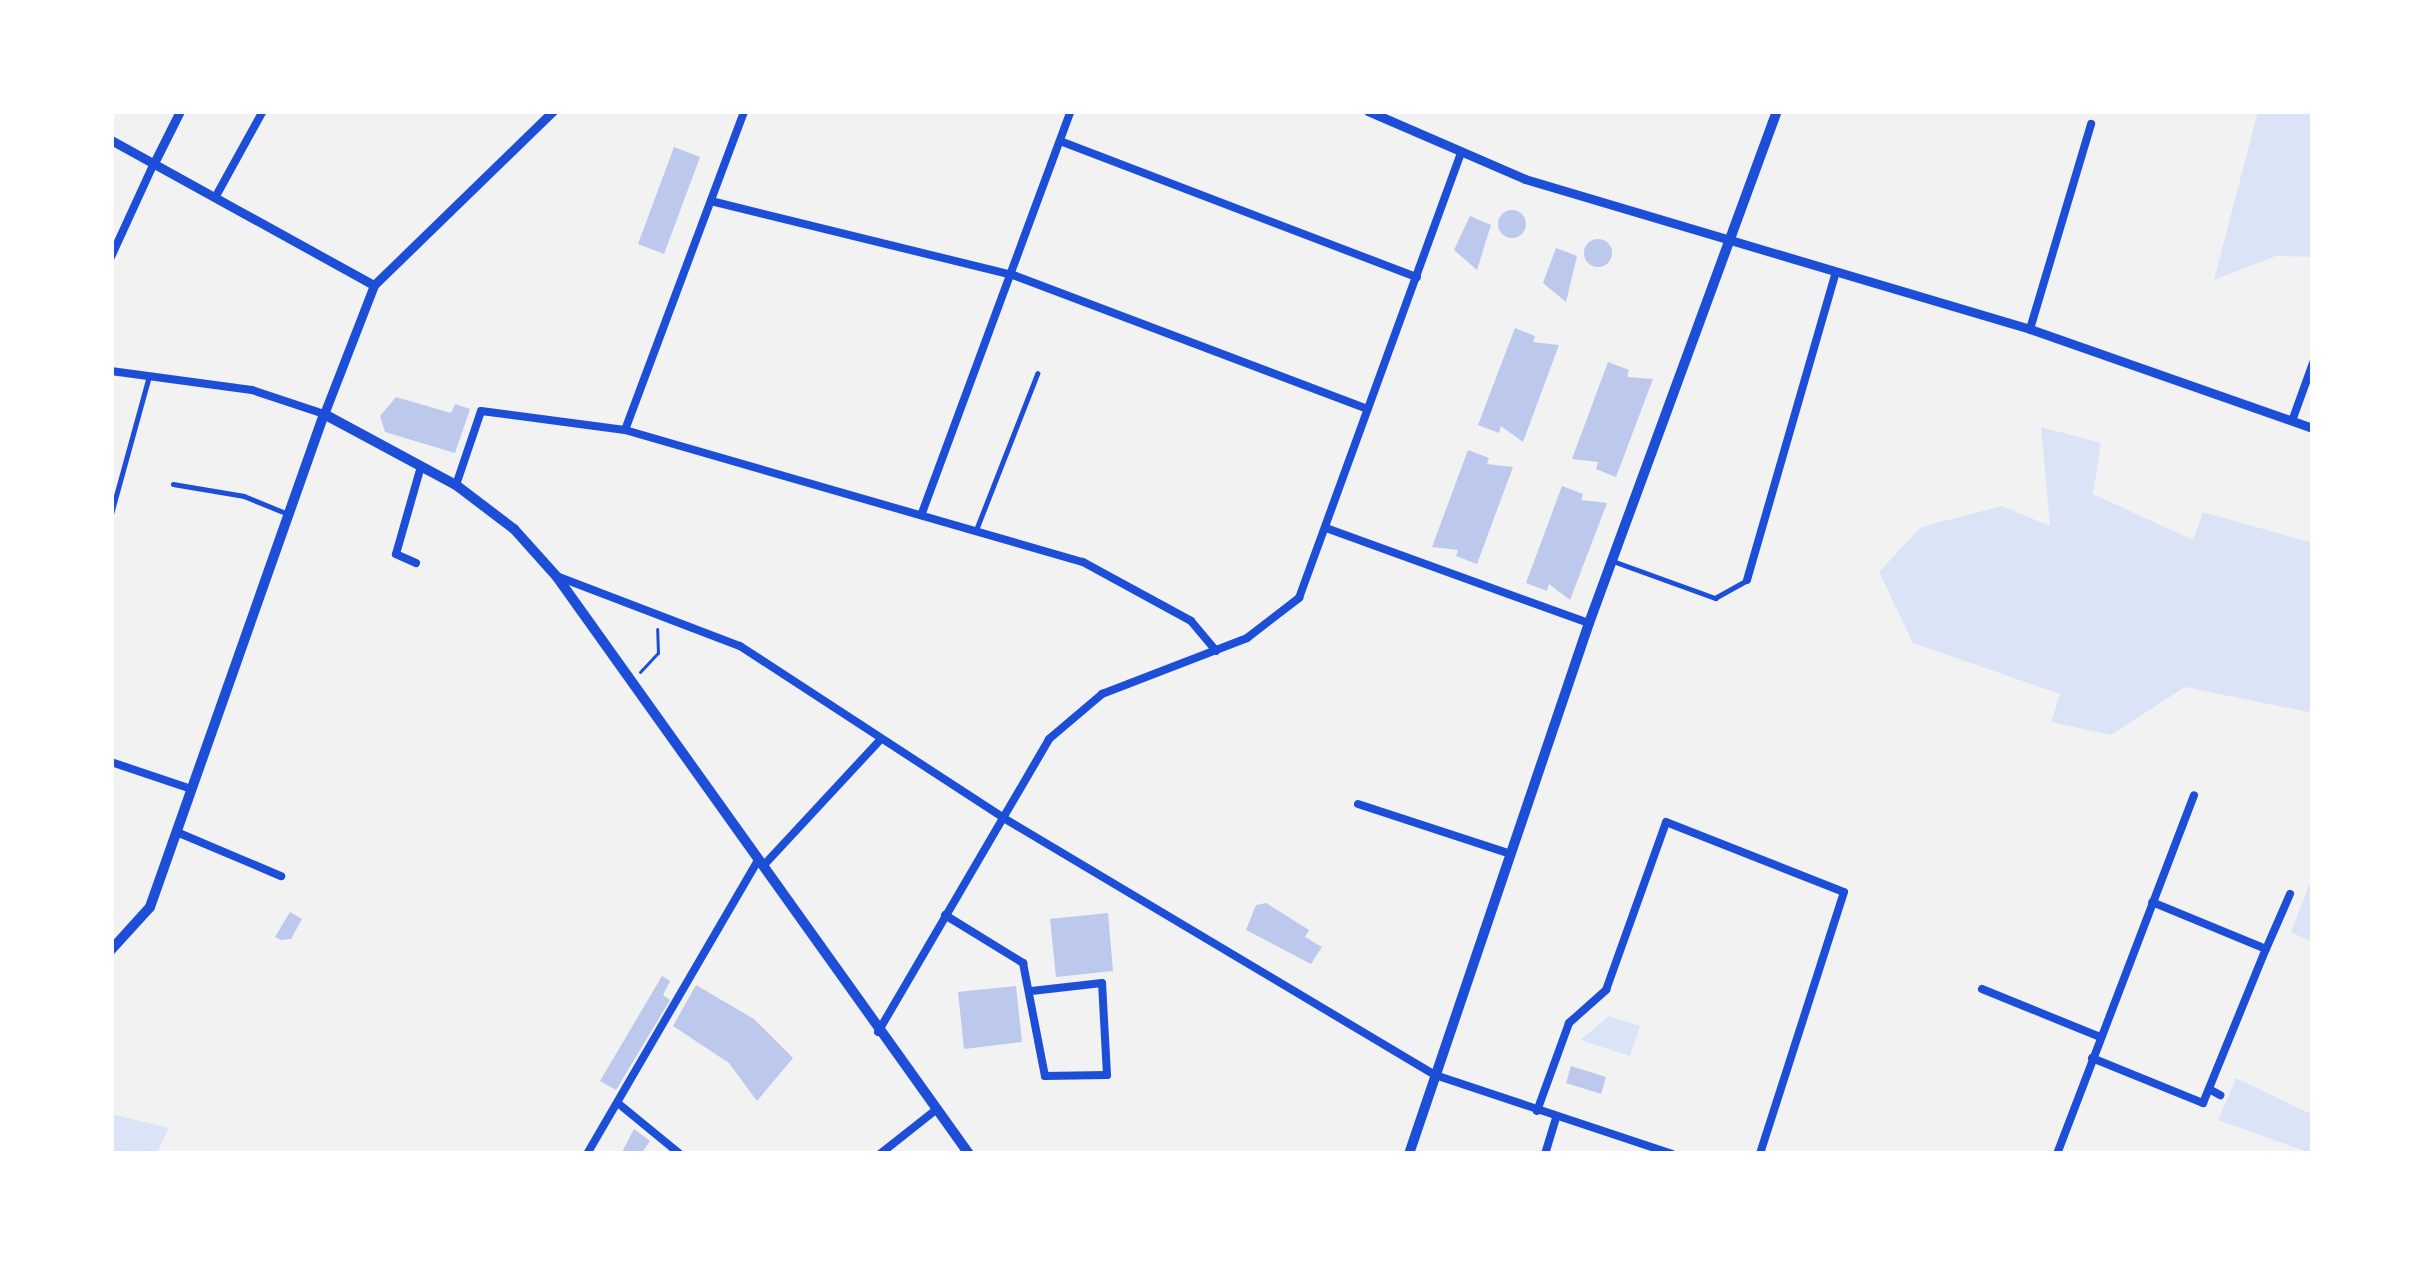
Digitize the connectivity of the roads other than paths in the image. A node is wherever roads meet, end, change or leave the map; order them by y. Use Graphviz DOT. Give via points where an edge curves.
graph roads {
  1 [pos="180,111"];
  2 [pos="263,111"];
  3 [pos="553,111"];
  4 [pos="744,111"];
  5 [pos="1071,111"];
  6 [pos="1368,111"];
  7 [pos="1778,111"];
  8 [pos="2091,124"];
  9 [pos="111,140"];
  10 [pos="1060,141"];
  11 [pos="1460,155"];
  12 [pos="154,163"];
  13 [pos="216,196"];
  14 [pos="711,200"];
  15 [pos="1728,242"];
  16 [pos="111,257"];
  17 [pos="1013,275"];
  18 [pos="1834,276"];
  19 [pos="1417,277"];
  20 [pos="374,285"];
  21 [pos="2030,329"];
  22 [pos="2313,363"];
  23 [pos="111,371"];
  24 [pos="1037,374"];
  25 [pos="148,376"];
  26 [pos="1368,409"];
  27 [pos="324,414"];
  28 [pos="2292,421"];
  29 [pos="2313,428"];
  30 [pos="625,430"];
  31 [pos="421,466"];
  32 [pos="173,484"];
  33 [pos="456,485"];
  34 [pos="922,512"];
  35 [pos="111,514"];
  36 [pos="289,514"];
  37 [pos="1326,528"];
  38 [pos="976,530"];
  39 [pos="1611,560"];
  40 [pos="416,563"];
  41 [pos="557,577"];
  42 [pos="1747,580"];
  43 [pos="1589,623"];
  44 [pos="1216,651"];
  45 [pos="880,739"];
  46 [pos="111,762"];
  47 [pos="193,789"];
  48 [pos="2194,795"];
  49 [pos="1358,804"];
  50 [pos="1003,817"];
  51 [pos="178,833"];
  52 [pos="1508,853"];
  53 [pos="761,863"];
  54 [pos="281,876"];
  55 [pos="2290,894"];
  56 [pos="2152,902"];
  57 [pos="945,915"];
  58 [pos="2266,949"];
  59 [pos="111,950"];
  60 [pos="1982,989"];
  61 [pos="1031,991"];
  62 [pos="878,1033"];
  63 [pos="2100,1037"];
  64 [pos="2092,1058"];
  65 [pos="1435,1075"];
  66 [pos="2209,1089"];
  67 [pos="2220,1095"];
  68 [pos="619,1104"];
  69 [pos="1537,1111"];
  70 [pos="933,1112"];
  71 [pos="1556,1118"];
  72 [pos="586,1154"];
  73 [pos="680,1154"];
  74 [pos="880,1154"];
  75 [pos="968,1154"];
  76 [pos="1409,1154"];
  77 [pos="1545,1154"];
  78 [pos="1673,1154"];
  79 [pos="1760,1154"];
  80 [pos="2057,1154"];
  1 -- 12 [label="street"];
  2 -- 13 [label="street"];
  3 -- 20 [label="street"];
  4 -- 14 [label="street"];
  5 -- 10 [label="street"];
  6 -- 11 [label="street"];
  7 -- 15 [label="main road"];
  8 -- 21 [label="street"];
  9 -- 12 [label="street"];
  10 -- 17 [label="street"];
  10 -- 19 [label="street"];
  11 -- 15 [label="street"];
  11 -- 19 [label="street"];
  12 -- 13 [label="street"];
  12 -- 16 [label="street"];
  13 -- 20 [label="street"];
  14 -- 17 [label="street"];
  14 -- 30 [label="street"];
  15 -- 18 [label="street"];
  15 -- 39 [label="main road"];
  17 -- 26 [label="street"];
  17 -- 34 [label="street"];
  18 -- 21 [label="street"];
  18 -- 42 [label="street"];
  19 -- 26 [label="street"];
  20 -- 27 [label="street"];
  21 -- 28 [label="street"];
  22 -- 28 [label="street"];
  23 -- 25 [label="street"];
  24 -- 38 [label="lane"];
  25 -- 27 [label="street" via="252,390"];
  25 -- 35 [label="lane"];
  26 -- 37 [label="street"];
  27 -- 31 [label="main road"];
  27 -- 36 [label="main road"];
  28 -- 29 [label="street"];
  30 -- 33 [label="street" via="481,411"];
  30 -- 34 [label="street"];
  31 -- 33 [label="main road"];
  31 -- 40 [label="street" via="396,554"];
  32 -- 36 [label="lane" via="244,496"];
  33 -- 41 [label="main road" via="514,529"];
  34 -- 38 [label="street"];
  36 -- 47 [label="main road"];
  37 -- 43 [label="street"];
  37 -- 44 [label="street" via="1299,598 1271,624"];
  38 -- 44 [label="street" via="1083,562 1191,621"];
  39 -- 42 [label="lane" via="1714,598"];
  39 -- 43 [label="main road"];
  41 -- 45 [label="street" via="740,646"];
  41 -- 53 [label="main road"];
  43 -- 52 [label="main road"];
  44 -- 50 [label="street" via="1102,694 1049,739"];
  45 -- 50 [label="street"];
  45 -- 53 [label="street"];
  46 -- 47 [label="street"];
  47 -- 51 [label="main road"];
  48 -- 56 [label="street"];
  49 -- 52 [label="street"];
  50 -- 57 [label="street"];
  50 -- 65 [label="street"];
  51 -- 54 [label="street"];
  51 -- 59 [label="main road" via="144,918"];
  52 -- 65 [label="main road"];
  53 -- 62 [label="main road"];
  53 -- 68 [label="street"];
  55 -- 58 [label="street"];
  56 -- 58 [label="street"];
  56 -- 63 [label="street"];
  57 -- 61 [label="street" via="1016,957"];
  57 -- 62 [label="street"];
  58 -- 66 [label="street"];
  60 -- 63 [label="street"];
  61 -- 61 [label="street" via="1045,1076 1107,1075 1102,983"];
  62 -- 70 [label="main road"];
  63 -- 64 [label="street"];
  64 -- 66 [label="street" via="2203,1103"];
  64 -- 80 [label="street"];
  65 -- 69 [label="street"];
  65 -- 76 [label="main road"];
  66 -- 67 [label="street"];
  68 -- 72 [label="street"];
  68 -- 73 [label="street"];
  69 -- 71 [label="street"];
  69 -- 79 [label="street" via="1569,1023 1606,990 1666,822 1844,892"];
  70 -- 74 [label="street"];
  70 -- 75 [label="main road"];
  71 -- 77 [label="street"];
  71 -- 78 [label="street"];
}
